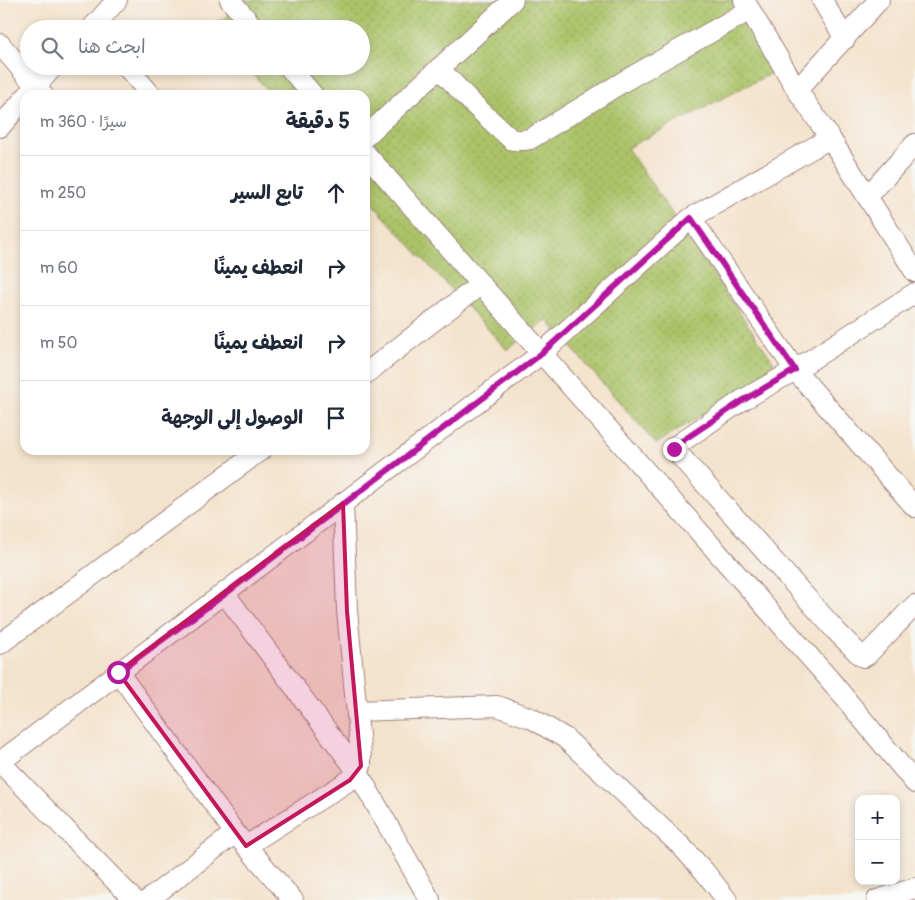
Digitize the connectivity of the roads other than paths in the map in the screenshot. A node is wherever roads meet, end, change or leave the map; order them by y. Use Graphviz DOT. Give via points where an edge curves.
graph roads {
  1 [pos="117,0"];
  2 [pos="513,0"];
  3 [pos="822,0"];
  4 [pos="880,0"];
  5 [pos="239,3"];
  6 [pos="747,5"];
  7 [pos="99,20"];
  8 [pos="249,20"];
  9 [pos="844,39"];
  10 [pos="0,44"];
  11 [pos="439,68"];
  12 [pos="20,74"];
  13 [pos="20,75"];
  14 [pos="47,75"];
  15 [pos="134,75"];
  16 [pos="296,75"];
  17 [pos="30,90"];
  18 [pos="36,90"];
  19 [pos="147,90"];
  20 [pos="309,90"];
  21 [pos="797,90"];
  22 [pos="20,107"];
  23 [pos="0,127"];
  24 [pos="370,132"];
  25 [pos="830,138"];
  26 [pos="915,144"];
  27 [pos="370,159"];
  28 [pos="868,196"];
  29 [pos="691,218"];
  30 [pos="915,272"];
  31 [pos="481,284"];
  32 [pos="915,293"];
  33 [pos="541,354"];
  34 [pos="370,370"];
  35 [pos="795,370"];
  36 [pos="254,455"];
  37 [pos="343,504"];
  38 [pos="915,507"];
  39 [pos="225,594"];
  40 [pos="915,605"];
  41 [pos="0,644"];
  42 [pos="118,672"];
  43 [pos="357,711"];
  44 [pos="0,762"];
  45 [pos="357,770"];
  46 [pos="915,783"];
  47 [pos="240,839"];
  48 [pos="915,888"];
  49 [pos="134,900"];
  50 [pos="148,900"];
  51 [pos="293,900"];
  52 [pos="430,900"];
  53 [pos="727,900"];
  54 [pos="877,900"];
  1 -- 7 [label="street"];
  2 -- 11 [label="street"];
  3 -- 9 [label="street"];
  4 -- 9 [label="street"];
  5 -- 8 [label="street"];
  6 -- 11 [label="street" via="530,139 512,140"];
  6 -- 21 [label="street"];
  9 -- 21 [label="street"];
  10 -- 12 [label="street"];
  11 -- 24 [label="street"];
  13 -- 17 [label="street"];
  14 -- 18 [label="street"];
  15 -- 19 [label="street"];
  16 -- 20 [label="street"];
  21 -- 25 [label="street"];
  22 -- 23 [label="street"];
  25 -- 28 [label="street"];
  25 -- 29 [label="street"];
  26 -- 28 [label="street"];
  27 -- 31 [label="street"];
  28 -- 30 [label="street"];
  29 -- 33 [label="street"];
  29 -- 35 [label="street"];
  31 -- 33 [label="street"];
  31 -- 34 [label="street"];
  32 -- 35 [label="street"];
  33 -- 37 [label="street"];
  33 -- 46 [label="street" via="830,680"];
  35 -- 38 [label="street"];
  35 -- 40 [label="street" via="742,401 674,449 861,656 867,655"];
  36 -- 41 [label="street"];
  37 -- 39 [label="street"];
  37 -- 43 [label="street" via="347,611"];
  39 -- 42 [label="street"];
  39 -- 45 [label="street"];
  42 -- 44 [label="street"];
  42 -- 47 [label="street"];
  43 -- 45 [label="street" via="361,756"];
  43 -- 53 [label="street" via="497,706 531,718 565,738 674,839"];
  44 -- 49 [label="street"];
  45 -- 47 [label="street" via="350,780"];
  45 -- 52 [label="street"];
  47 -- 50 [label="street"];
  47 -- 51 [label="street"];
  48 -- 54 [label="street"];
}
